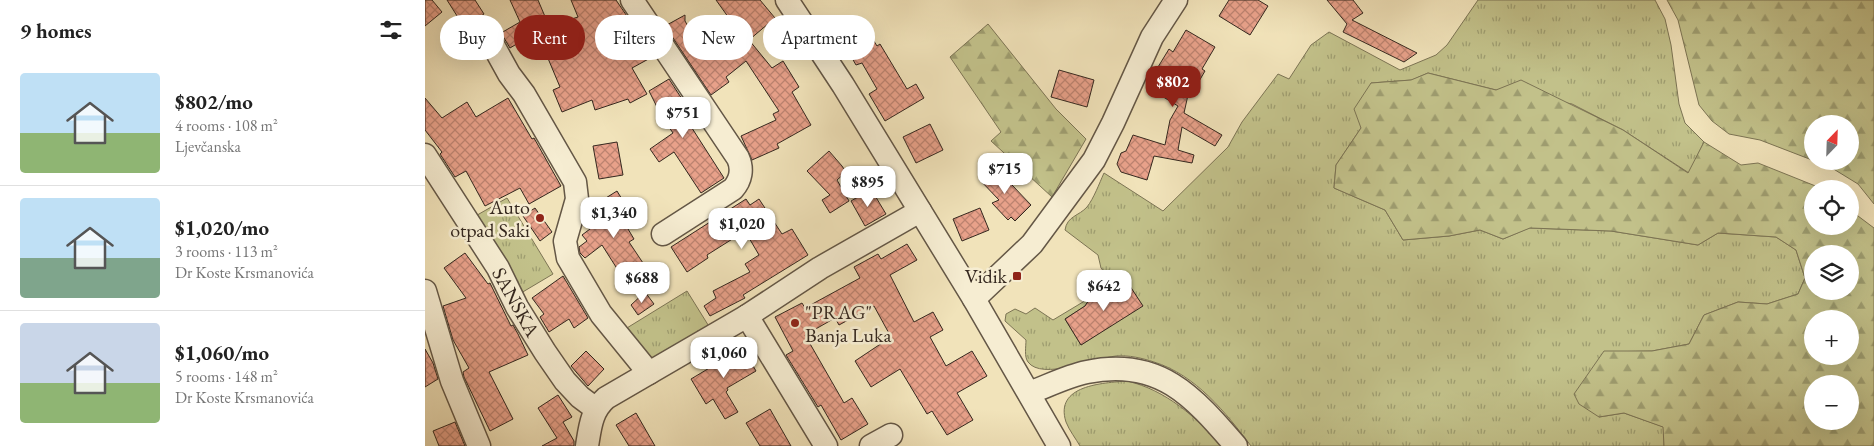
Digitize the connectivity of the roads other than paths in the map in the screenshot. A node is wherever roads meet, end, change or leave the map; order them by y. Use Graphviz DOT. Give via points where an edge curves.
graph roads {
  1 [pos="632,0"];
  2 [pos="787,0"];
  3 [pos="1176,0"];
  4 [pos="501,60"];
  5 [pos="425,155"];
  6 [pos="920,211"];
  7 [pos="663,234"];
  8 [pos="425,291"];
  9 [pos="975,300"];
  10 [pos="747,316"];
  11 [pos="649,373"];
  12 [pos="1029,393"];
  13 [pos="596,410"];
  14 [pos="891,435"];
  15 [pos="479,446"];
  16 [pos="587,446"];
  17 [pos="826,446"];
  18 [pos="871,446"];
  19 [pos="1059,446"];
  20 [pos="1236,446"];
  1 -- 7 [label="street" via="741,165 740,178 733,189"];
  2 -- 6 [label="street"];
  3 -- 9 [label="street" via="1152,37 1094,160 1032,244"];
  4 -- 11 [label="street" via="575,182 577,199 565,241 568,258 601,314"];
  5 -- 13 [label="street, SANSKA" via="497,268 545,352 580,398"];
  6 -- 9 [label="street"];
  6 -- 10 [label="street" via="820,268"];
  8 -- 15 [label="street" via="452,381"];
  9 -- 12 [label="street"];
  10 -- 11 [label="street"];
  10 -- 17 [label="street"];
  11 -- 13 [label="street" via="606,398"];
  12 -- 19 [label="street"];
  12 -- 20 [label="street" via="1087,372 1117,369 1144,372 1157,376 1193,400"];
  13 -- 16 [label="street"];
  14 -- 18 [label="street"];
}
